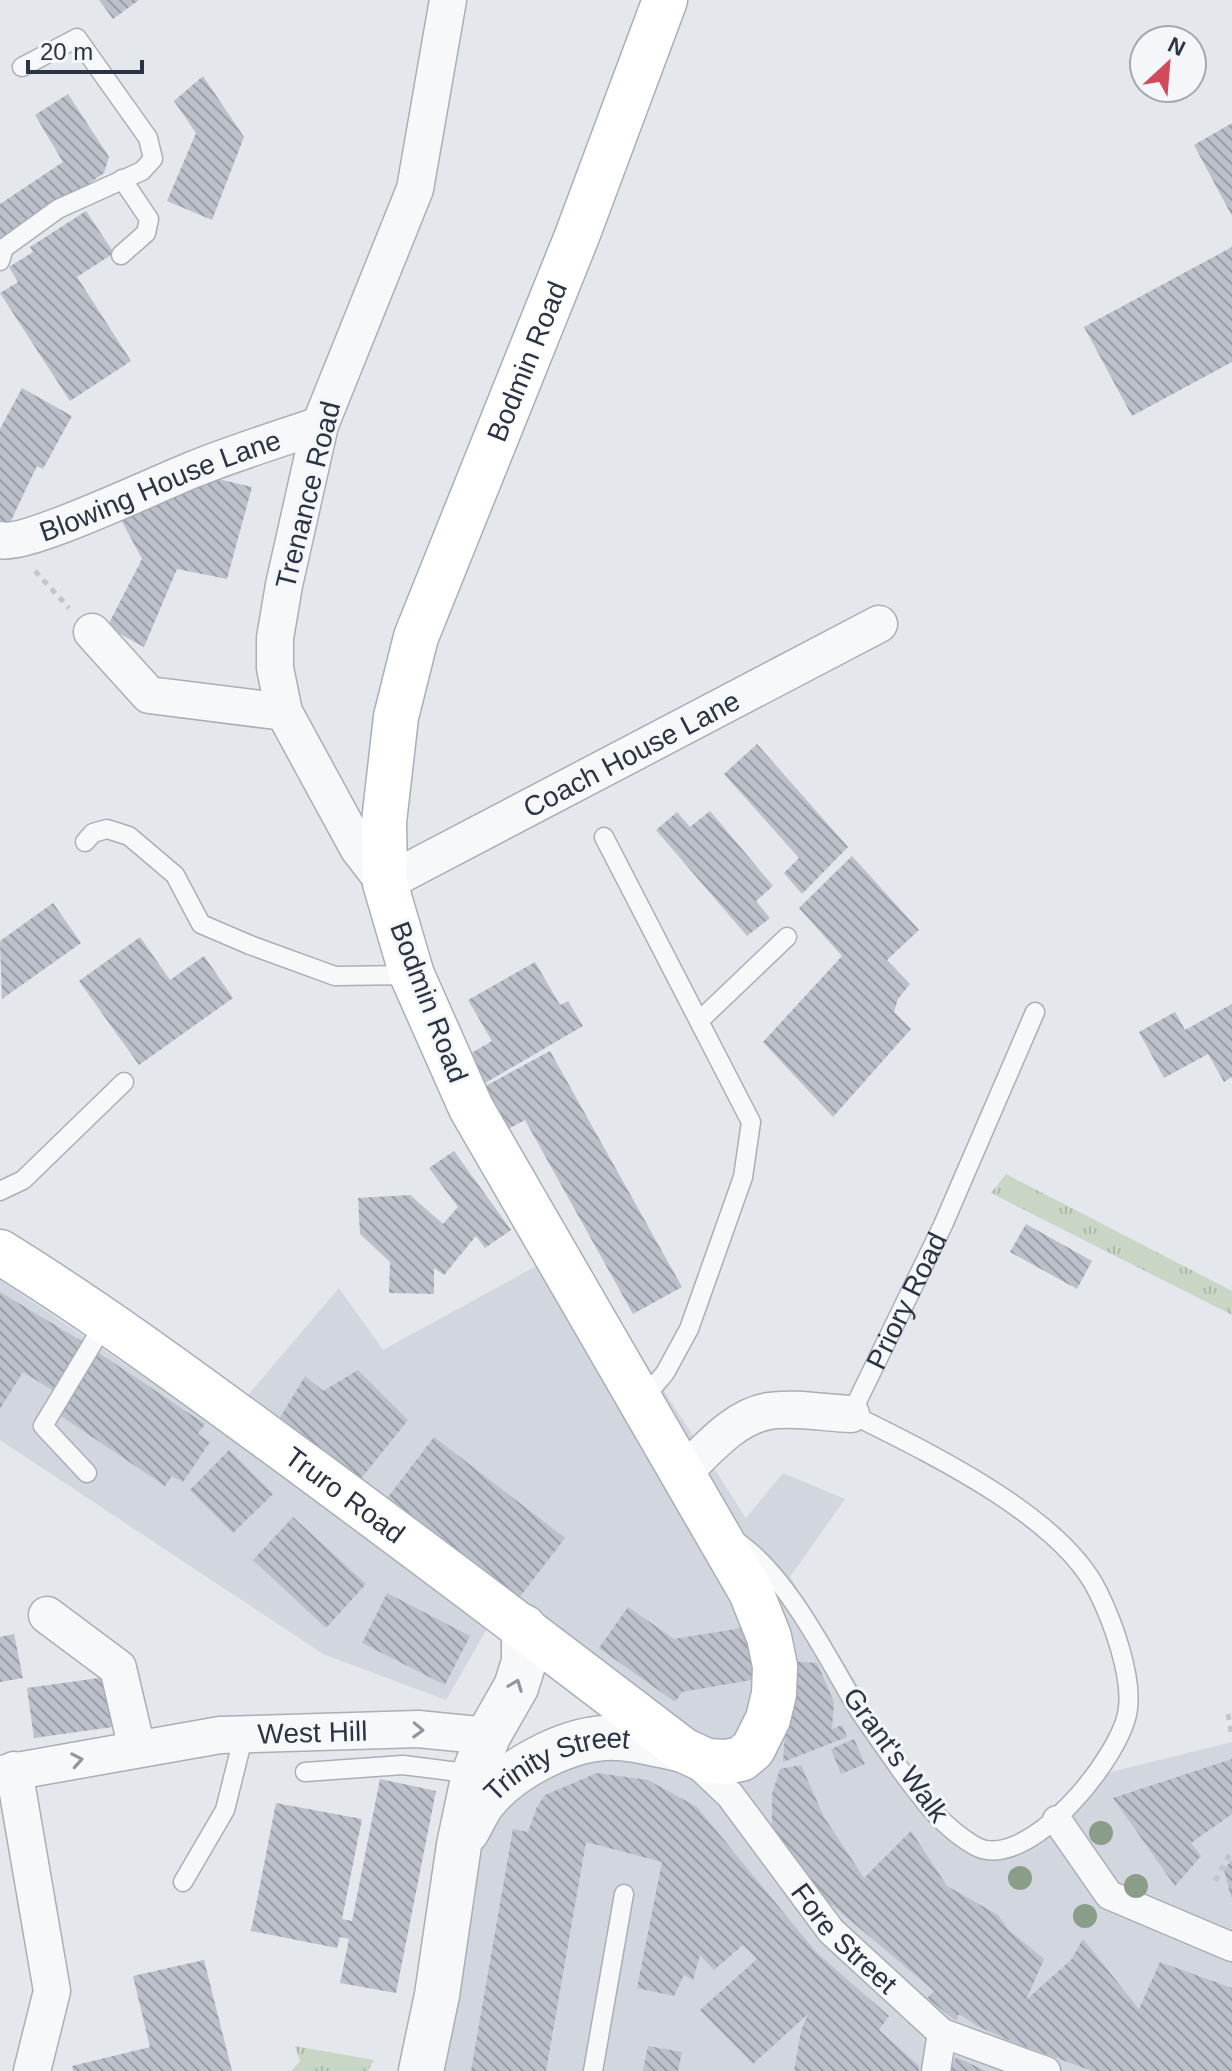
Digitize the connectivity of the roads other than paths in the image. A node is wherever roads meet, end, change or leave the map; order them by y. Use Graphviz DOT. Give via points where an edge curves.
graph roads {
  1 [pos="448,0"];
  2 [pos="665,0"];
  3 [pos="22,67"];
  4 [pos="122,179"];
  5 [pos="121,255"];
  6 [pos="0,261"];
  7 [pos="320,425"];
  8 [pos="4,542"];
  9 [pos="879,624"];
  10 [pos="92,632"];
  11 [pos="284,712"];
  12 [pos="604,837"];
  13 [pos="85,842"];
  14 [pos="385,883"];
  15 [pos="787,937"];
  16 [pos="412,975"];
  17 [pos="1035,1012"];
  18 [pos="699,1021"];
  19 [pos="124,1082"];
  20 [pos="0,1191"];
  21 [pos="0,1252"];
  22 [pos="106,1321"];
  23 [pos="642,1400"];
  24 [pos="851,1414"];
  25 [pos="684,1472"];
  26 [pos="87,1473"];
  27 [pos="713,1525"];
  28 [pos="47,1615"];
  29 [pos="524,1627"];
  30 [pos="244,1734"];
  31 [pos="137,1749"];
  32 [pos="683,1750"];
  33 [pos="481,1755"];
  34 [pos="7,1772"];
  35 [pos="305,1772"];
  36 [pos="1057,1820"];
  37 [pos="459,1845"];
  38 [pos="183,1882"];
  39 [pos="624,1894"];
  40 [pos="1232,1947"];
  41 [pos="942,2033"];
  42 [pos="32,2071"];
  43 [pos="421,2071"];
  44 [pos="593,2071"];
  45 [pos="936,2071"];
  46 [pos="1046,2071"];
  1 -- 7 [label="street, Trenance Road" via="415,189"];
  2 -- 14 [label="main road, Bodmin Road" via="416,637 396,717 384,822"];
  3 -- 4 [label="lane" via="77,38 148,138 153,159 142,171"];
  4 -- 5 [label="lane" via="149,219 146,233"];
  4 -- 6 [label="lane" via="58,209 4,248"];
  7 -- 8 [label="street, Blowing House Lane" via="198,467 54,529"];
  7 -- 11 [label="street, Trenance Road" via="275,638"];
  9 -- 14 [label="street, Coach House Lane"];
  10 -- 11 [label="street" via="149,695"];
  11 -- 14 [label="street, Trenance Road" via="358,848"];
  12 -- 18 [label="lane"];
  13 -- 16 [label="lane" via="107,829 129,836 175,875 201,924 250,945 335,976"];
  14 -- 16 [label="main road, Bodmin Road"];
  15 -- 18 [label="lane"];
  16 -- 23 [label="main road, Bodmin Road" via="471,1108"];
  17 -- 24 [label="lane, Priory Road" via="943,1225"];
  18 -- 23 [label="lane" via="751,1122 743,1177 689,1329 665,1373"];
  19 -- 20 [label="lane" via="23,1180"];
  21 -- 22 [label="main road, Truro Road"];
  22 -- 26 [label="lane" via="43,1426"];
  22 -- 29 [label="main road, Truro Road"];
  23 -- 25 [label="main road, Bodmin Road"];
  24 -- 25 [label="street" via="769,1411 748,1418"];
  24 -- 36 [label="lane, Grant's Walk" via="1031,1517 1070,1554 1098,1591 1125,1666 1128,1711 1121,1734 1095,1776"];
  25 -- 27 [label="main road, Bodmin Road"];
  27 -- 32 [label="main road, Bodmin Road" via="763,1616 775,1666 774,1694 761,1735 741,1759 707,1761"];
  27 -- 36 [label="lane, Grant's Walk" via="752,1552 789,1597 884,1746 929,1809 953,1831 980,1848 1001,1849"];
  28 -- 31 [label="street" via="118,1668"];
  29 -- 32 [label="main road, Truro Road"];
  33 -- 29 [label="street, Trinity Street, one-way" via="516,1687 524,1662"];
  30 -- 31 [label="street, West Hill"];
  30 -- 33 [label="street, West Hill, one-way" via="418,1729"];
  30 -- 38 [label="lane" via="225,1810"];
  34 -- 31 [label="street, West Hill, one-way"];
  32 -- 37 [label="street, Trinity Street" via="607,1738 543,1756 486,1799"];
  32 -- 41 [label="street, Fore Street" via="730,1795 831,1931"];
  33 -- 35 [label="lane"];
  33 -- 37 [label="street, Trinity Street"];
  34 -- 42 [label="street" via="52,1991"];
  36 -- 40 [label="street" via="1109,1895"];
  37 -- 43 [label="street, Trinity Street"];
  39 -- 44 [label="lane"];
  41 -- 45 [label="street"];
  41 -- 46 [label="street, Fore Street"];
}
